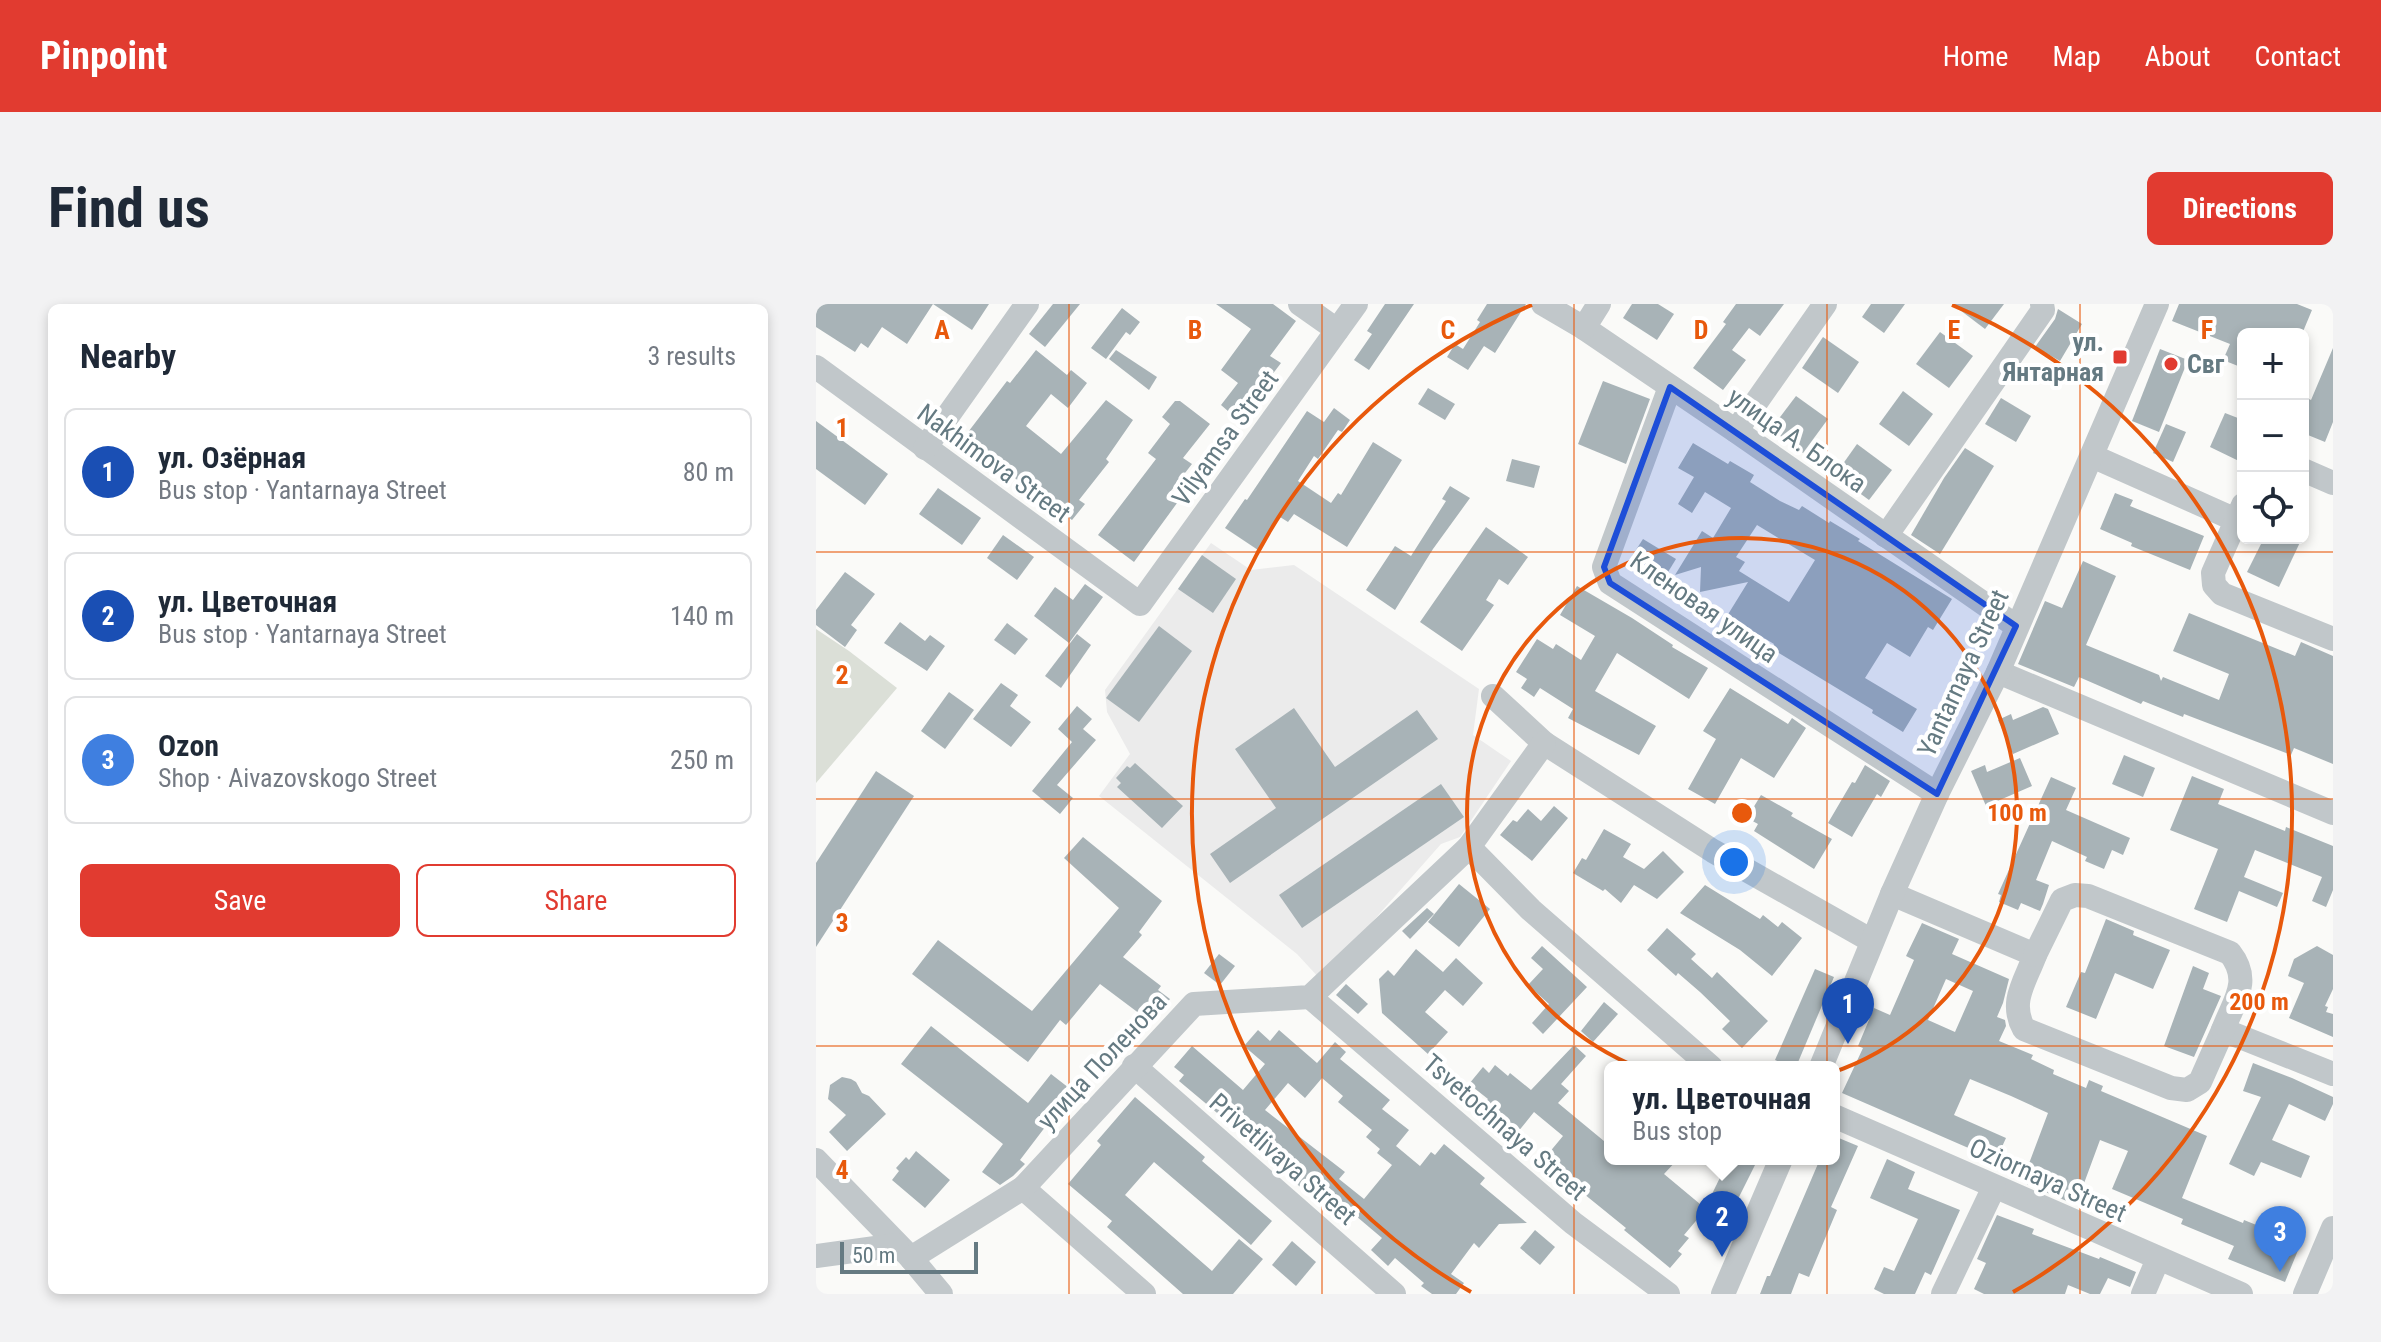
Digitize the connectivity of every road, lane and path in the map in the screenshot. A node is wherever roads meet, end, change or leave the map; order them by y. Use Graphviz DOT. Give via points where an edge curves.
graph roads {
  1 [pos="1027,304"];
  2 [pos="1300,304"];
  3 [pos="1356,304"];
  4 [pos="1543,304"];
  5 [pos="1599,304"];
  6 [pos="1825,304"];
  7 [pos="2042,304"];
  8 [pos="2157,304"];
  9 [pos="1584,328"];
  10 [pos="1337,330"];
  11 [pos="816,367"];
  12 [pos="1670,387"];
  13 [pos="1736,431"];
  14 [pos="925,448"];
  15 [pos="2092,456"];
  16 [pos="2308,472"];
  17 [pos="2333,483"];
  18 [pos="2237,511"];
  19 [pos="2237,517"];
  20 [pos="1886,536"];
  21 [pos="1140,604"];
  22 [pos="2016,626"];
  23 [pos="2333,639"];
  24 [pos="1998,672"];
  25 [pos="1493,696"];
  26 [pos="1544,743"];
  27 [pos="1937,794"];
  28 [pos="2333,813"];
  29 [pos="1469,847"];
  30 [pos="1892,894"];
  31 [pos="1872,941"];
  32 [pos="2035,955"];
  33 [pos="1310,997"];
  34 [pos="2223,1030"];
  35 [pos="1704,1061"];
  36 [pos="1823,1061"];
  37 [pos="1134,1066"];
  38 [pos="2333,1074"];
  39 [pos="1840,1119"];
  40 [pos="816,1160"];
  41 [pos="1778,1165"];
  42 [pos="1994,1187"];
  43 [pos="1023,1188"];
  44 [pos="2333,1228"];
  45 [pos="904,1251"];
  46 [pos="816,1256"];
  47 [pos="2158,1259"];
  48 [pos="941,1294"];
  49 [pos="1144,1294"];
  50 [pos="1394,1294"];
  51 [pos="1668,1294"];
  52 [pos="1723,1294"];
  53 [pos="1943,1294"];
  54 [pos="2143,1294"];
  55 [pos="2241,1294"];
  56 [pos="2305,1294"];
  1 -- 14 [label="street"];
  2 -- 10 [label="street"];
  3 -- 10 [label="street, Vilyamsa Street"];
  4 -- 9 [label="street, улица А. Блока"];
  5 -- 9 [label="street"];
  6 -- 13 [label="street"];
  7 -- 20 [label="street" via="2043,310"];
  8 -- 15 [label="street, Yantarnaya Street"];
  9 -- 12 [label="street, улица А. Блока"];
  10 -- 21 [label="street, Vilyamsa Street"];
  11 -- 14 [label="street, Nakhimova Street"];
  12 -- 13 [label="street, улица А. Блока"];
  12 -- 27 [label="street, Кленовая улица" via="1604,567 1610,583"];
  13 -- 20 [label="street, улица А. Блока"];
  14 -- 21 [label="street, Nakhimova Street"];
  15 -- 18 [label="street"];
  15 -- 22 [label="street, Yantarnaya Street"];
  16 -- 17 [label="street"];
  19 -- 23 [label="street" via="2213,573 2214,585 2222,594"];
  20 -- 22 [label="street, улица А. Блока"];
  22 -- 24 [label="street, Yantarnaya Street"];
  24 -- 27 [label="street, Yantarnaya Street"];
  24 -- 28 [label="street"];
  25 -- 26 [label="street"];
  26 -- 29 [label="street"];
  26 -- 31 [label="street" via="1713,851"];
  27 -- 30 [label="street, Yantarnaya Street"];
  29 -- 33 [label="street"];
  29 -- 35 [label="street" via="1531,910"];
  30 -- 31 [label="street, Yantarnaya Street"];
  30 -- 32 [label="street"];
  31 -- 36 [label="street, Yantarnaya Street"];
  32 -- 34 [label="street" via="2062,900 2075,895 2103,901 2230,953 2240,966 2242,982"];
  32 -- 34 [label="street" via="2016,1006 2024,1029 2171,1088 2187,1090 2200,1082"];
  33 -- 37 [label="street, улица Поленова" via="1194,1004"];
  33 -- 51 [label="street, Tsvetochnaya Street" via="1573,1223"];
  34 -- 38 [label="street"];
  37 -- 43 [label="street, улица Поленова"];
  37 -- 50 [label="street, Privetlivaya Street"];
  39 -- 42 [label="street, Oziornaya Street"];
  40 -- 45 [label="street"];
  41 -- 52 [label="street"];
  42 -- 47 [label="street, Oziornaya Street"];
  42 -- 53 [label="street"];
  43 -- 45 [label="street, улица Поленова"];
  43 -- 49 [label="street"];
  44 -- 56 [label="street"];
  45 -- 46 [label="street"];
  45 -- 48 [label="street"];
  47 -- 54 [label="street"];
  47 -- 55 [label="street, Oziornaya Street"];
}
